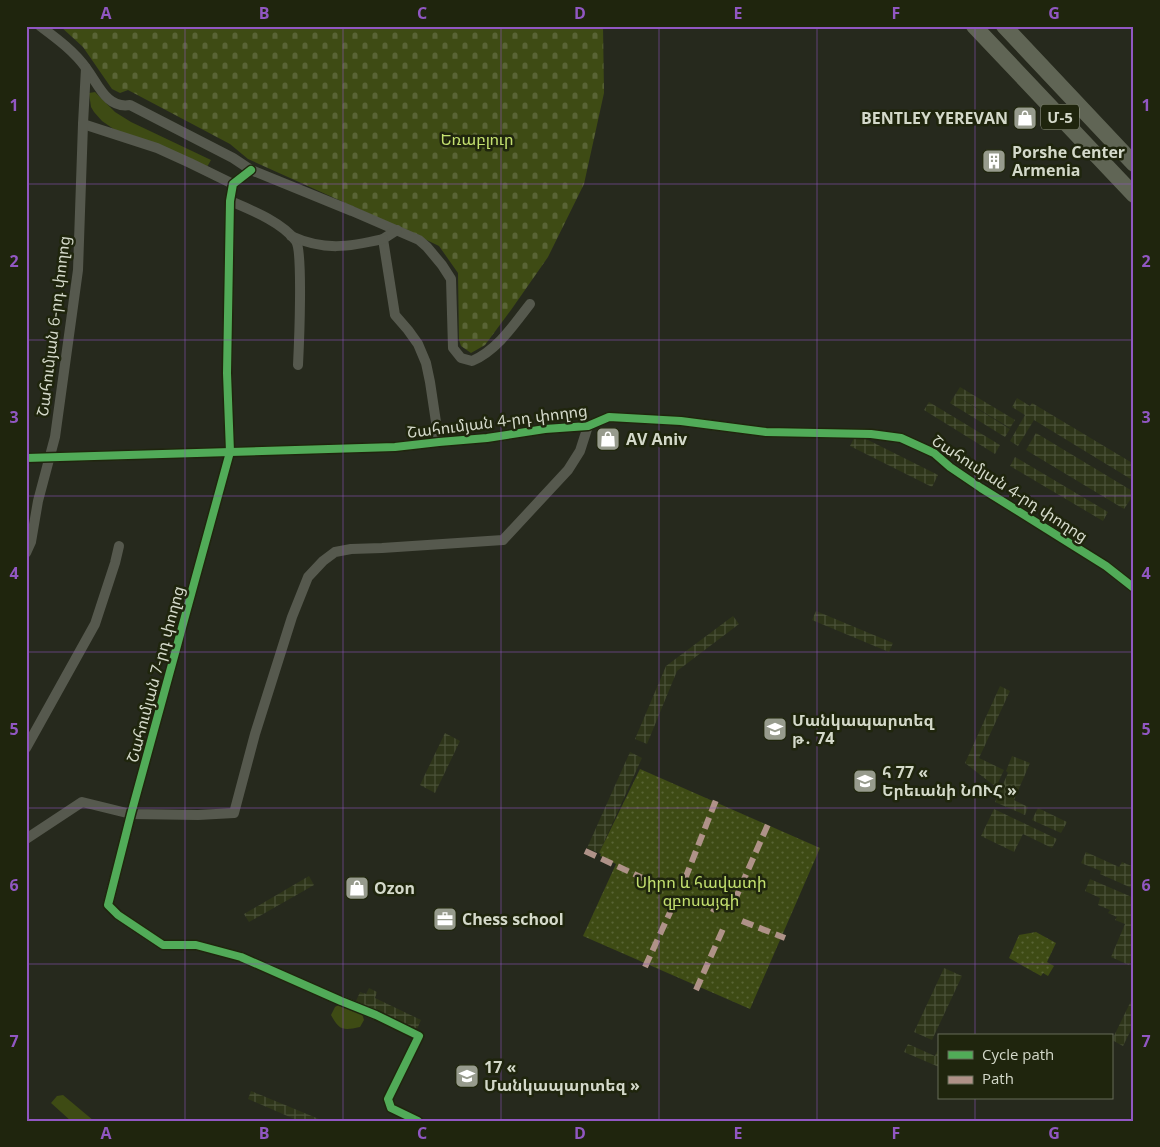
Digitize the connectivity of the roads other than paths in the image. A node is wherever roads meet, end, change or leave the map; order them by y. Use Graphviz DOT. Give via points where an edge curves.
graph roads {
  1 [pos="40,26"];
  2 [pos="974,26"];
  3 [pos="1004,26"];
  4 [pos="86,68"];
  5 [pos="83,124"];
  6 [pos="1134,164"];
  7 [pos="251,170"];
  8 [pos="233,184"];
  9 [pos="1134,195"];
  10 [pos="230,201"];
  11 [pos="397,230"];
  12 [pos="291,236"];
  13 [pos="383,239"];
  14 [pos="530,304"];
  15 [pos="298,365"];
  16 [pos="588,426"];
  17 [pos="439,442"];
  18 [pos="230,452"];
  19 [pos="49,457"];
  20 [pos="26,458"];
  21 [pos="119,546"];
  22 [pos="26,553"];
  23 [pos="1134,588"];
  24 [pos="26,748"];
  25 [pos="131,814"];
  26 [pos="26,839"];
  27 [pos="418,1121"];
  1 -- 4 [label="street"];
  2 -- 9 [label="highway, Մ-5"];
  3 -- 6 [label="highway, Մ-5"];
  4 -- 5 [label="street, Շահումյան 6-րդ փողոց"];
  4 -- 7 [label="street" via="102,93 119,105 130,105"];
  5 -- 8 [label="street" via="157,148"];
  5 -- 19 [label="street, Շահումյան 6-րդ փողոց" via="78,270 55,437"];
  7 -- 8 [label="street"];
  7 -- 11 [label="street"];
  8 -- 10 [label="street, Շահումյան 7-րդ փողոց"];
  10 -- 12 [label="street" via="267,217"];
  10 -- 18 [label="street, Շահումյան 7-րդ փողոց" via="226,373"];
  11 -- 13 [label="street"];
  11 -- 14 [label="street" via="427,247 451,279 453,348 461,358 472,361 483,356 507,335"];
  12 -- 13 [label="street" via="342,247"];
  12 -- 15 [label="street" via="297,243 300,275"];
  13 -- 17 [label="street" via="395,315 418,344 426,363"];
  16 -- 17 [label="street, Շահումյան 4-րդ փողոց"];
  16 -- 23 [label="street, Շահումյան 4-րդ փողոց" via="609,417 681,421 766,432 871,434 901,438 934,453 985,492 1106,566"];
  16 -- 25 [label="street" via="580,451 568,470 503,540 351,549 335,552 323,561 308,577 292,617 234,813"];
  17 -- 18 [label="street, Շահումյան 4-րդ փողոց" via="395,447"];
  18 -- 19 [label="street, Շահումյան 4-րդ փողոց"];
  18 -- 25 [label="street, Շահումյան 7-րդ փողոց"];
  19 -- 20 [label="street, Շահումյան 4-րդ փողոց"];
  19 -- 22 [label="street, Շահումյան 6-րդ փողոց"];
  21 -- 24 [label="street" via="95,624"];
  25 -- 26 [label="street" via="82,802"];
  25 -- 27 [label="street, Շահումյան 7-րդ փողոց" via="108,904 118,915 163,945 196,945 241,958 419,1036 388,1099 391,1108"];
}
